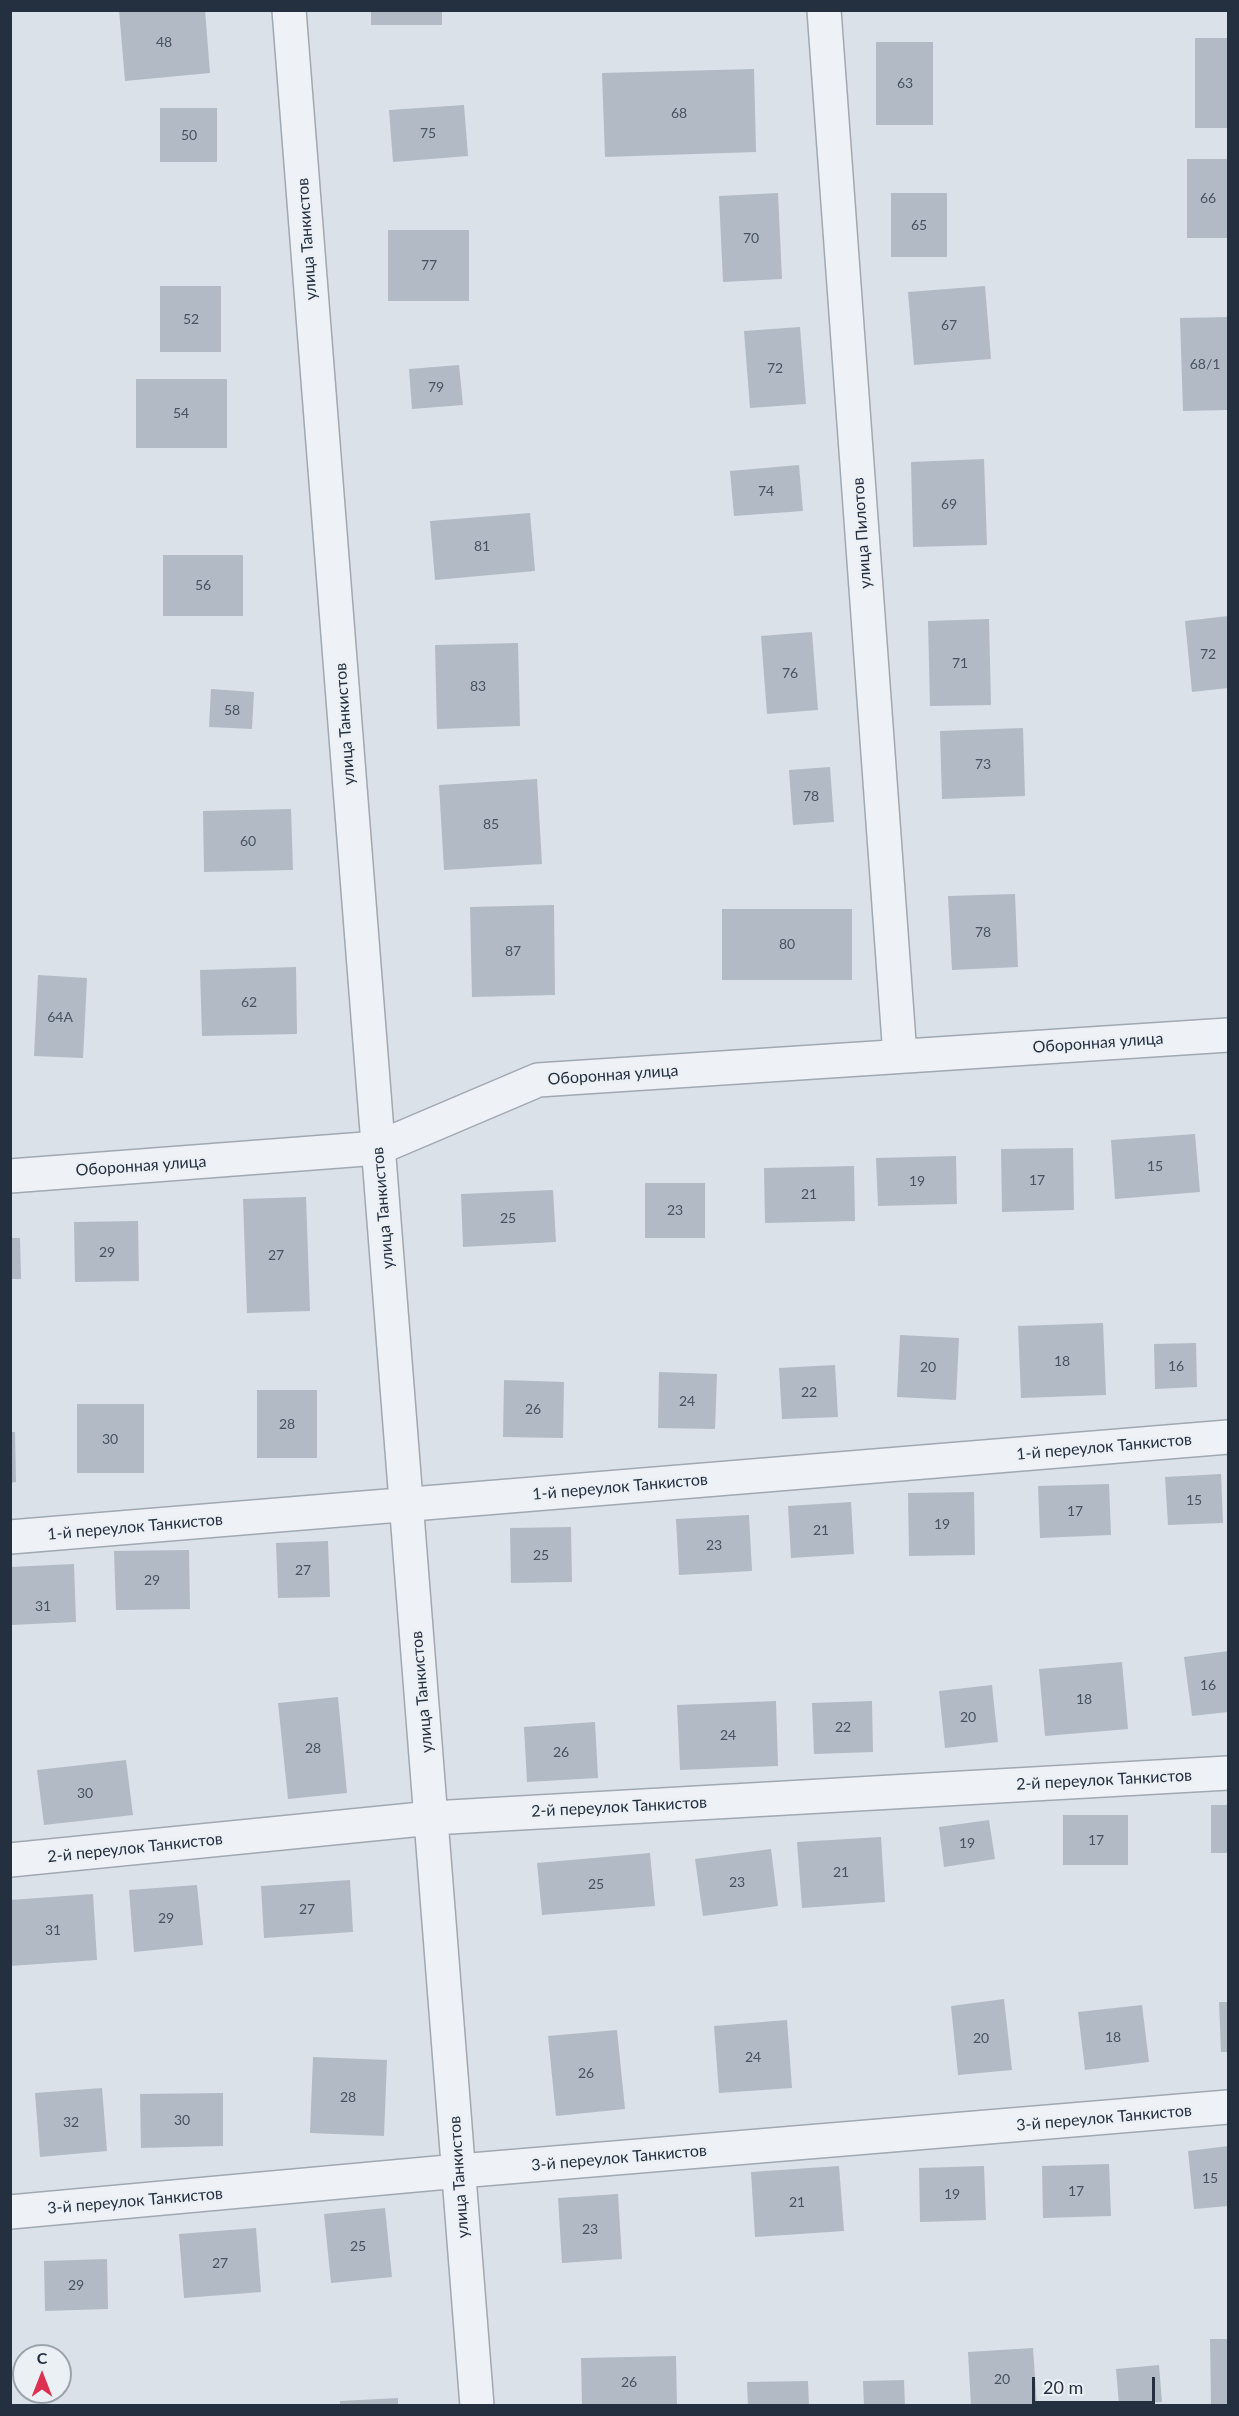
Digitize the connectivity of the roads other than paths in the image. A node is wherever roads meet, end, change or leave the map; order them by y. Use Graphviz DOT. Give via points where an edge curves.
graph roads {
  1 [pos="289,10"];
  2 [pos="824,10"];
  3 [pos="1228,1035"];
  4 [pos="900,1056"];
  5 [pos="378,1148"];
  6 [pos="10,1176"];
  7 [pos="1228,1437"];
  8 [pos="407,1505"];
  9 [pos="10,1537"];
  10 [pos="1228,1773"];
  11 [pos="432,1818"];
  12 [pos="10,1860"];
  13 [pos="1228,2107"];
  14 [pos="459,2171"];
  15 [pos="10,2212"];
  16 [pos="477,2406"];
  1 -- 5 [label="street, улица Танкистов"];
  2 -- 4 [label="street, улица Пилотов"];
  3 -- 4 [label="street, Оборонная улица"];
  4 -- 5 [label="street, Оборонная улица" via="538,1080"];
  5 -- 6 [label="street, Оборонная улица"];
  5 -- 8 [label="street, улица Танкистов"];
  7 -- 8 [label="street, 1-й переулок Танкистов"];
  8 -- 9 [label="street, 1-й переулок Танкистов"];
  8 -- 11 [label="street, улица Танкистов"];
  10 -- 11 [label="street, 2-й переулок Танкистов"];
  11 -- 12 [label="street, 2-й переулок Танкистов"];
  11 -- 14 [label="street, улица Танкистов"];
  13 -- 14 [label="street, 3-й переулок Танкистов"];
  14 -- 15 [label="street, 3-й переулок Танкистов"];
  14 -- 16 [label="street, улица Танкистов"];
}
